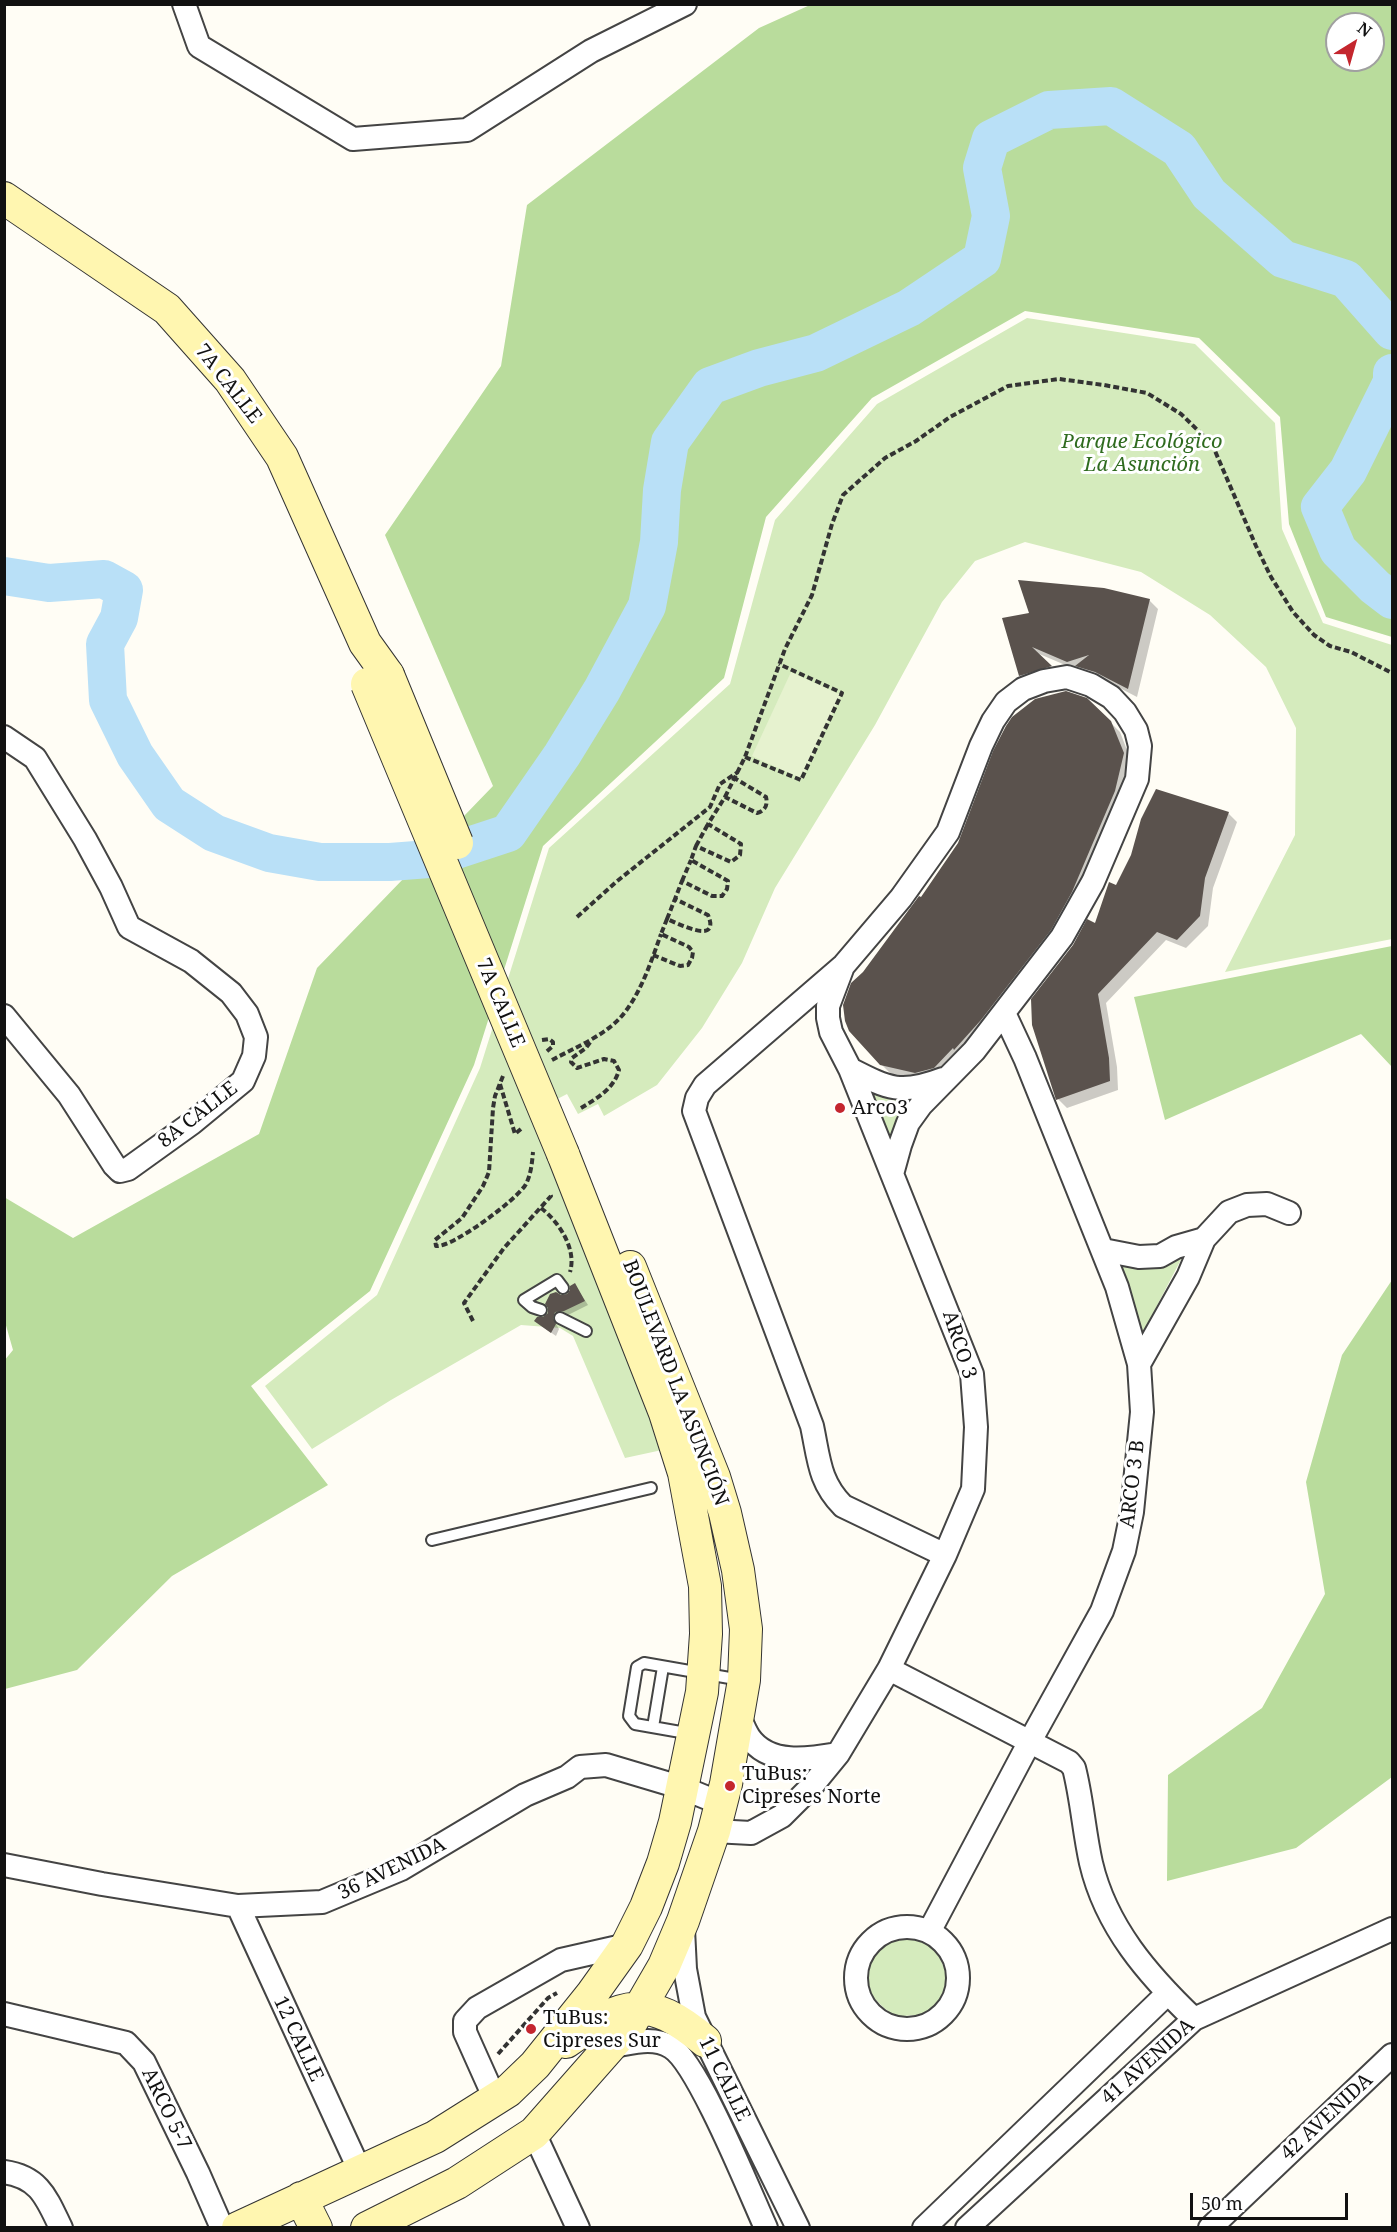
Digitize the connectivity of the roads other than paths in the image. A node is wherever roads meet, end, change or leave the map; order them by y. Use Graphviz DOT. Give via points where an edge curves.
graph roads {
  1 [pos="184,4"];
  2 [pos="685,4"];
  3 [pos="4,198"];
  4 [pos="4,737"];
  5 [pos="844,965"];
  6 [pos="1004,1013"];
  7 [pos="4,1016"];
  8 [pos="778,1022"];
  9 [pos="831,1032"];
  10 [pos="850,1069"];
  11 [pos="948,1078"];
  12 [pos="554,1153"];
  13 [pos="892,1174"];
  14 [pos="1289,1213"];
  15 [pos="1204,1239"];
  16 [pos="1103,1250"];
  17 [pos="560,1284"];
  18 [pos="541,1310"];
  19 [pos="560,1318"];
  20 [pos="586,1331"];
  21 [pos="644,1363"];
  22 [pos="1139,1364"];
  23 [pos="651,1488"];
  24 [pos="432,1540"];
  25 [pos="945,1555"];
  26 [pos="705,1586"];
  27 [pos="746,1629"];
  28 [pos="663,1667"];
  29 [pos="889,1669"];
  30 [pos="703,1672"];
  31 [pos="744,1680"];
  32 [pos="739,1716"];
  33 [pos="653,1727"];
  34 [pos="694,1735"];
  35 [pos="1029,1743"];
  36 [pos="838,1754"];
  37 [pos="683,1788"];
  38 [pos="718,1818"];
  39 [pos="4,1865"];
  40 [pos="238,1906"];
  41 [pos="683,1921"];
  42 [pos="1392,1929"];
  43 [pos="929,1932"];
  44 [pos="627,1945"];
  45 [pos="1168,1993"];
  46 [pos="641,2008"];
  47 [pos="4,2014"];
  48 [pos="1194,2019"];
  49 [pos="705,2041"];
  50 [pos="612,2046"];
  51 [pos="1392,2055"];
  52 [pos="535,2065"];
  53 [pos="495,2099"];
  54 [pos="534,2133"];
  55 [pos="360,2171"];
  56 [pos="5,2172"];
  57 [pos="301,2198"];
  58 [pos="378,2225"];
  59 [pos="61,2228"];
  60 [pos="222,2228"];
  61 [pos="238,2228"];
  62 [pos="316,2228"];
  63 [pos="579,2228"];
  64 [pos="766,2228"];
  65 [pos="798,2228"];
  66 [pos="924,2228"];
  67 [pos="967,2228"];
  68 [pos="1210,2228"];
  1 -- 2 [label="street" via="199,46 353,139 467,130 591,51"];
  3 -- 12 [label="main road, 7A CALLE, bridge" via="167,309 230,380 282,457 364,643"];
  4 -- 7 [label="street, 8A CALLE" via="35,758 85,839 129,927 191,961 231,993 247,1014 256,1037 254,1056 243,1081 192,1123 120,1171 69,1095"];
  5 -- 6 [label="street" via="901,898 948,832 981,746 1006,702 1023,688 1067,677 1111,697 1125,712 1140,746 1137,779 1076,915"];
  5 -- 8 [label="street"];
  5 -- 9 [label="street, ARCO 3" via="828,1006"];
  6 -- 11 [label="street"];
  6 -- 16 [label="street, ARCO 3 B"];
  8 -- 9 [label="street" via="808,1020"];
  8 -- 25 [label="street" via="705,1085 694,1111 812,1426 824,1481 843,1506"];
  9 -- 10 [label="street, ARCO 3"];
  10 -- 11 [label="street" via="892,1088 920,1088"];
  10 -- 13 [label="street, ARCO 3"];
  11 -- 13 [label="street" via="908,1123"];
  12 -- 21 [label="main road, 7A CALLE"];
  12 -- 27 [label="main road, BOULEVARD LA ASUNCIÓN" via="714,1477 738,1570"];
  13 -- 25 [label="street, ARCO 3" via="972,1374 976,1427 973,1489"];
  14 -- 15 [label="street" via="1267,1204 1247,1205 1229,1212"];
  15 -- 16 [label="street" via="1160,1256 1139,1257"];
  15 -- 22 [label="street" via="1188,1277"];
  16 -- 22 [label="street, ARCO 3 B"];
  17 -- 18 [label="lane" via="524,1299"];
  19 -- 20 [label="lane"];
  21 -- 26 [label="main road, BOULEVARD LA ASUNCIÓN" via="684,1473"];
  22 -- 35 [label="street, ARCO 3 B" via="1142,1412 1124,1551 1102,1611"];
  23 -- 24 [label="lane"];
  25 -- 29 [label="street, ARCO 3"];
  26 -- 27 [label="main road"];
  26 -- 30 [label="main road, BOULEVARD LA ASUNCIÓN"];
  27 -- 31 [label="main road, BOULEVARD LA ASUNCIÓN"];
  28 -- 30 [label="lane"];
  28 -- 33 [label="lane"];
  28 -- 33 [label="lane" via="644,1663 637,1667 629,1716 635,1724"];
  29 -- 35 [label="street"];
  29 -- 36 [label="street, ARCO 3"];
  30 -- 31 [label="lane"];
  30 -- 34 [label="main road, BOULEVARD LA ASUNCIÓN"];
  31 -- 32 [label="main road, BOULEVARD LA ASUNCIÓN"];
  32 -- 36 [label="street" via="749,1738 769,1753 788,1759"];
  32 -- 38 [label="main road, BOULEVARD LA ASUNCIÓN"];
  33 -- 34 [label="lane"];
  34 -- 37 [label="main road, BOULEVARD LA ASUNCIÓN"];
  35 -- 43 [label="street, ARCO 3 B"];
  35 -- 45 [label="street" via="1074,1768 1091,1865 1111,1918 1132,1952"];
  36 -- 38 [label="street, ARCO 3" via="782,1816 751,1833"];
  37 -- 38 [label="street"];
  37 -- 40 [label="street, 36 AVENIDA" via="621,1770 608,1778 567,1777 525,1795 401,1869 322,1902"];
  37 -- 44 [label="main road, BOULEVARD LA ASUNCIÓN" via="663,1863"];
  38 -- 41 [label="main road, BOULEVARD LA ASUNCIÓN"];
  39 -- 40 [label="street, 36 AVENIDA"];
  40 -- 55 [label="street, 12 CALLE"];
  41 -- 46 [label="main road, BOULEVARD LA ASUNCIÓN"];
  41 -- 49 [label="street, 11 CALLE" via="687,1979 694,2017"];
  42 -- 48 [label="street, 41 AVENIDA"];
  43 -- 43 [label="street" via="897,1927 869,1943 860,1957 857,1989 874,2017 906,2029 923,2026 950,2006 957,1990 958,1973 953,1956"];
  44 -- 52 [label="main road, BOULEVARD LA ASUNCIÓN"];
  44 -- 53 [label="street" via="561,1960 477,2008 465,2021 465,2032"];
  45 -- 48 [label="street"];
  45 -- 66 [label="street, 41 AVENIDA"];
  46 -- 49 [label="main road" via="684,2023"];
  46 -- 50 [label="main road, BOULEVARD LA ASUNCIÓN"];
  46 -- 52 [label="main road" via="596,2021"];
  47 -- 60 [label="street, ARCO 5-7" via="126,2043 144,2062"];
  48 -- 67 [label="street, 41 AVENIDA"];
  49 -- 65 [label="street, 11 CALLE"];
  50 -- 54 [label="main road, BOULEVARD LA ASUNCIÓN"];
  50 -- 64 [label="street, 11 CALLE" via="655,2041 672,2048 685,2061"];
  51 -- 68 [label="street, 42 AVENIDA"];
  52 -- 53 [label="main road, BOULEVARD LA ASUNCIÓN"];
  53 -- 55 [label="main road, BOULEVARD LA ASUNCIÓN" via="435,2137"];
  54 -- 58 [label="main road, BOULEVARD LA ASUNCIÓN" via="457,2183"];
  54 -- 63 [label="street"];
  55 -- 57 [label="main road, BOULEVARD LA ASUNCIÓN"];
  56 -- 59 [label="street" via="33,2182 46,2195"];
  57 -- 61 [label="main road, BOULEVARD LA ASUNCIÓN"];
  57 -- 62 [label="main road"];
}
